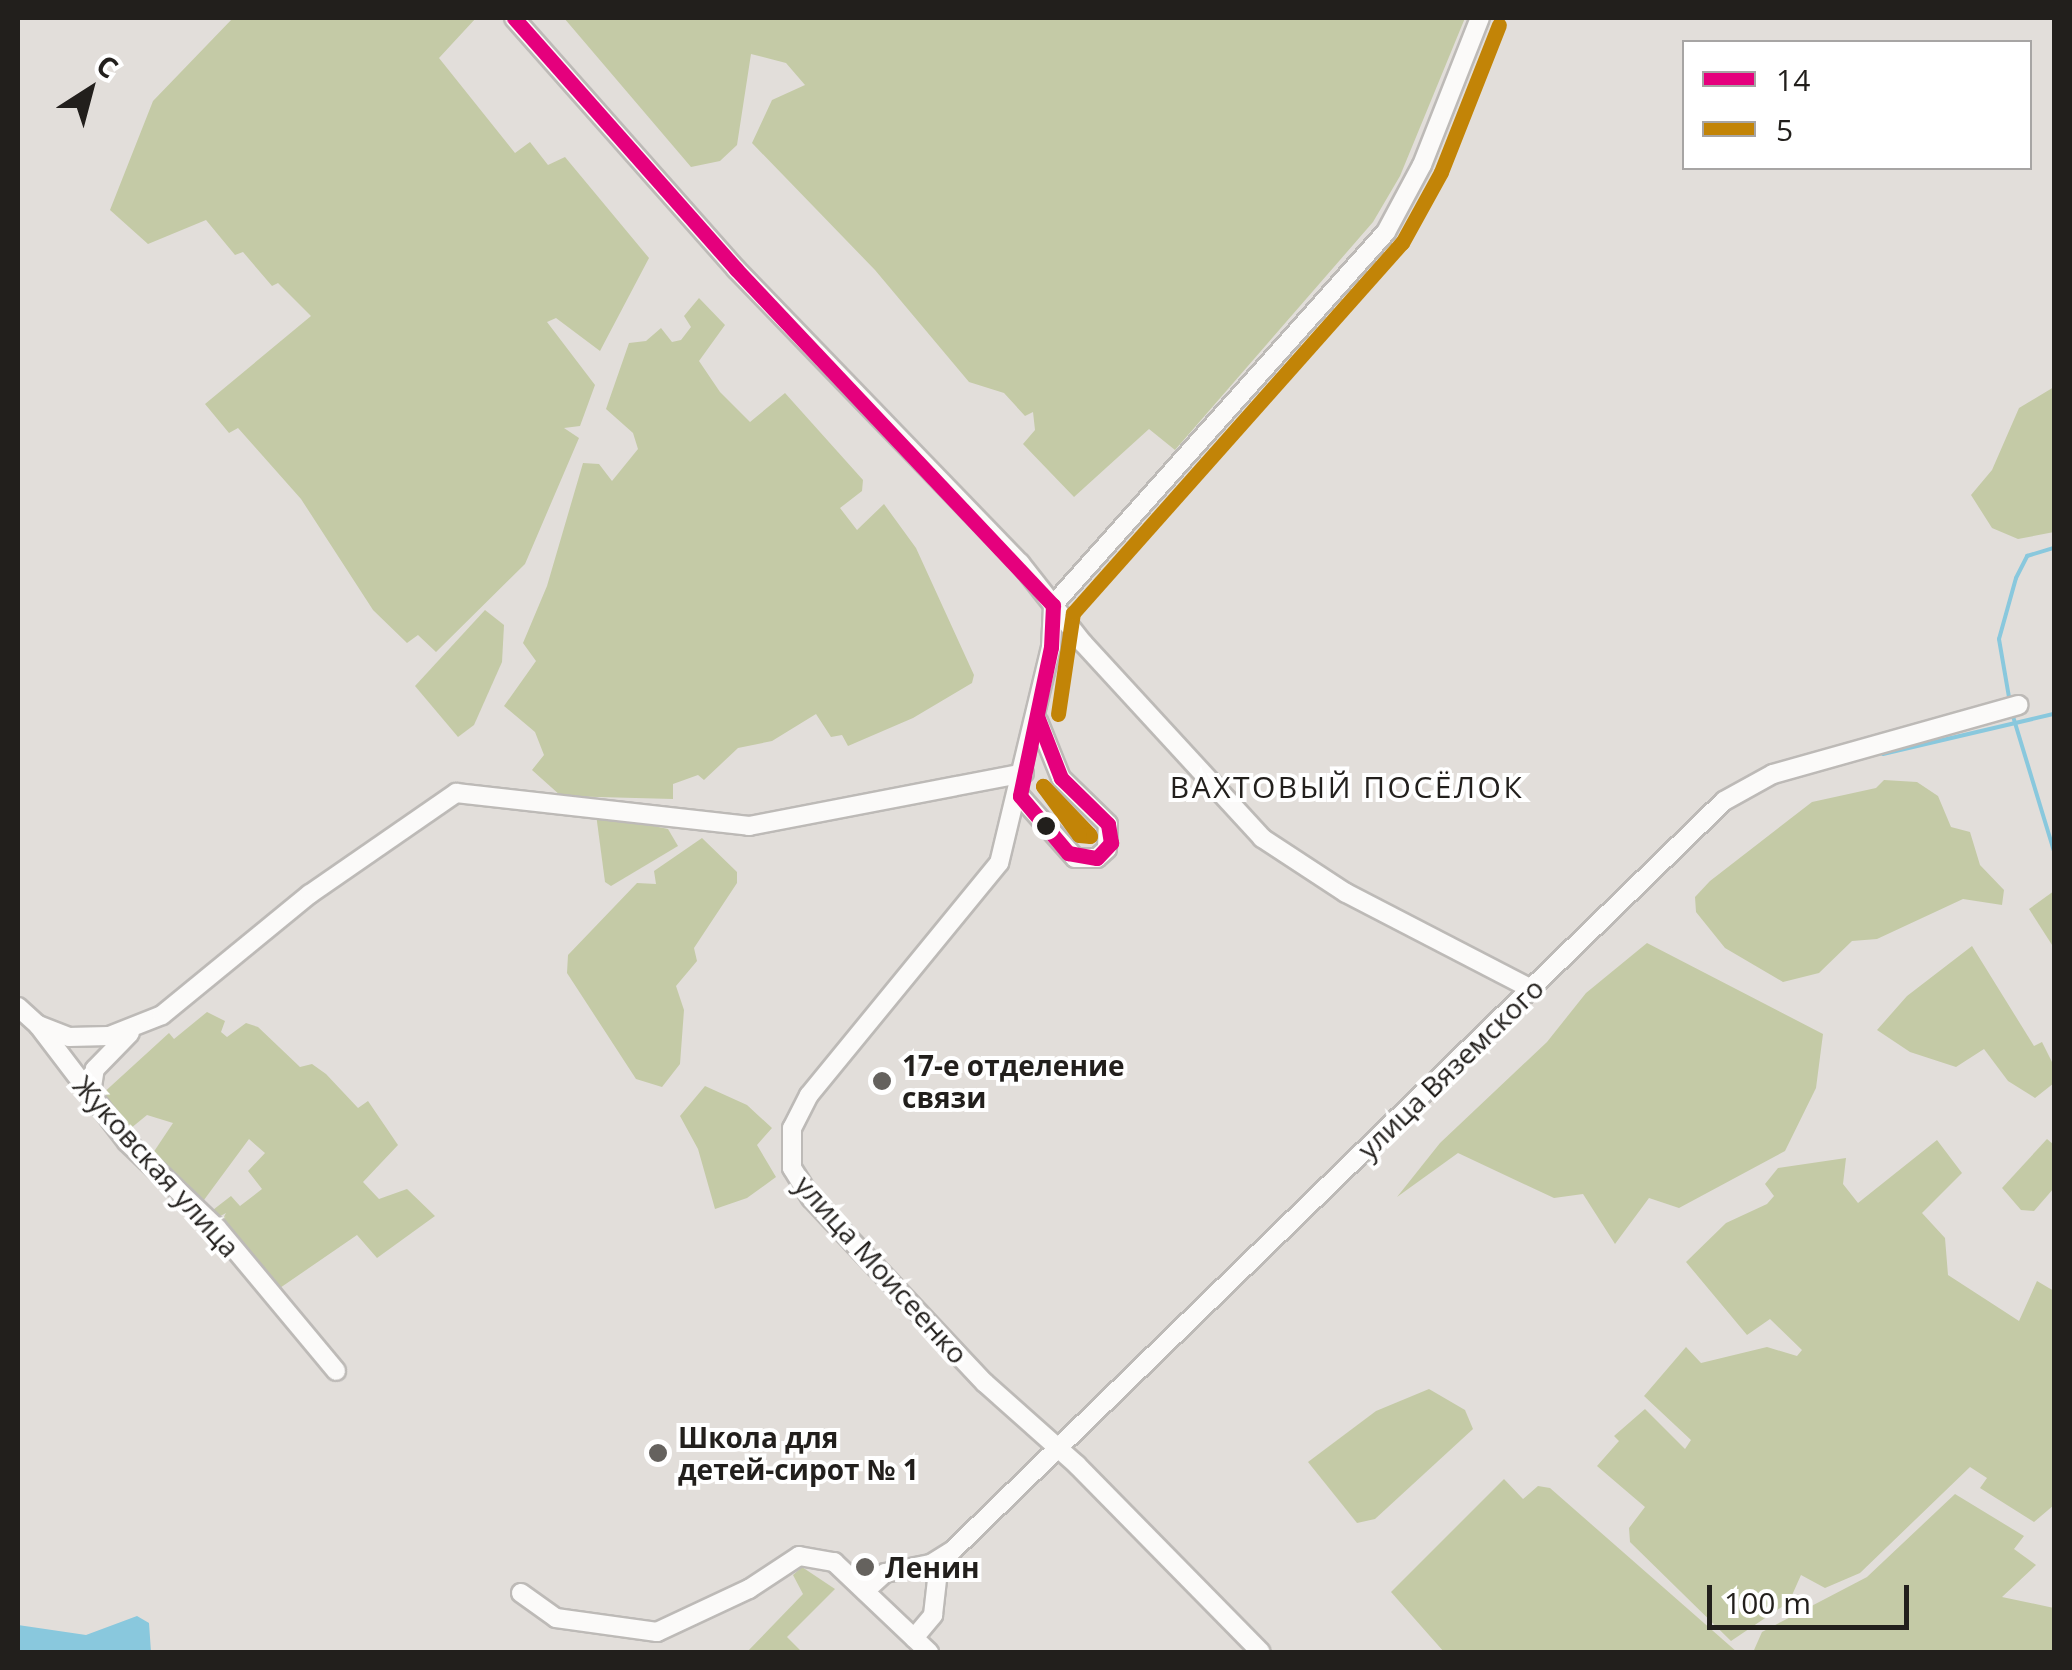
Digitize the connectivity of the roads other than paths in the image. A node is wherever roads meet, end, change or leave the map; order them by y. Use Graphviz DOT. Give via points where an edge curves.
graph roads {
  1 [pos="514,18"];
  2 [pos="1480,18"];
  3 [pos="1054,605"];
  4 [pos="2018,705"];
  5 [pos="1037,716"];
  6 [pos="1024,773"];
  7 [pos="1020,796"];
  8 [pos="1531,988"];
  9 [pos="18,1008"];
  10 [pos="38,1024"];
  11 [pos="134,1030"];
  12 [pos="91,1092"];
  13 [pos="336,1371"];
  14 [pos="1056,1451"];
  15 [pos="953,1550"];
  16 [pos="908,1568"];
  17 [pos="864,1591"];
  18 [pos="521,1592"];
  19 [pos="935,1594"];
  20 [pos="914,1638"];
  21 [pos="929,1652"];
  22 [pos="1260,1652"];
  1 -- 3 [label="street" via="736,270"];
  2 -- 3 [label="street" via="1422,165 1386,232"];
  3 -- 5 [label="street, улица Моисеенко"];
  3 -- 8 [label="street" via="1273,848"];
  4 -- 8 [label="street, улица Вяземского" via="1789,769 1736,792"];
  5 -- 6 [label="street, улица Моисеенко"];
  5 -- 7 [label="street" via="1061,778 1108,824 1107,850 1090,860 1075,858"];
  6 -- 7 [label="street, улица Моисеенко"];
  6 -- 11 [label="street" via="749,826 456,793"];
  7 -- 14 [label="street, улица Моисеенко" via="986,884 808,1095 789,1147 795,1177 811,1198"];
  8 -- 14 [label="street, улица Вяземского"];
  9 -- 10 [label="street, Жуковская улица"];
  10 -- 11 [label="street" via="84,1038"];
  10 -- 12 [label="street, Жуковская улица"];
  11 -- 12 [label="street" via="95,1069"];
  12 -- 13 [label="street, Жуковская улица" via="127,1142 217,1228"];
  14 -- 15 [label="street, улица Вяземского"];
  14 -- 22 [label="street, улица Моисеенко"];
  15 -- 16 [label="street"];
  15 -- 19 [label="street" via="938,1571"];
  16 -- 17 [label="street" via="885,1573"];
  16 -- 19 [label="street" via="926,1577"];
  17 -- 18 [label="street" via="834,1562 800,1556 749,1590 657,1632 556,1618"];
  17 -- 20 [label="street"];
  19 -- 20 [label="street" via="933,1616"];
  20 -- 21 [label="street"];
}
